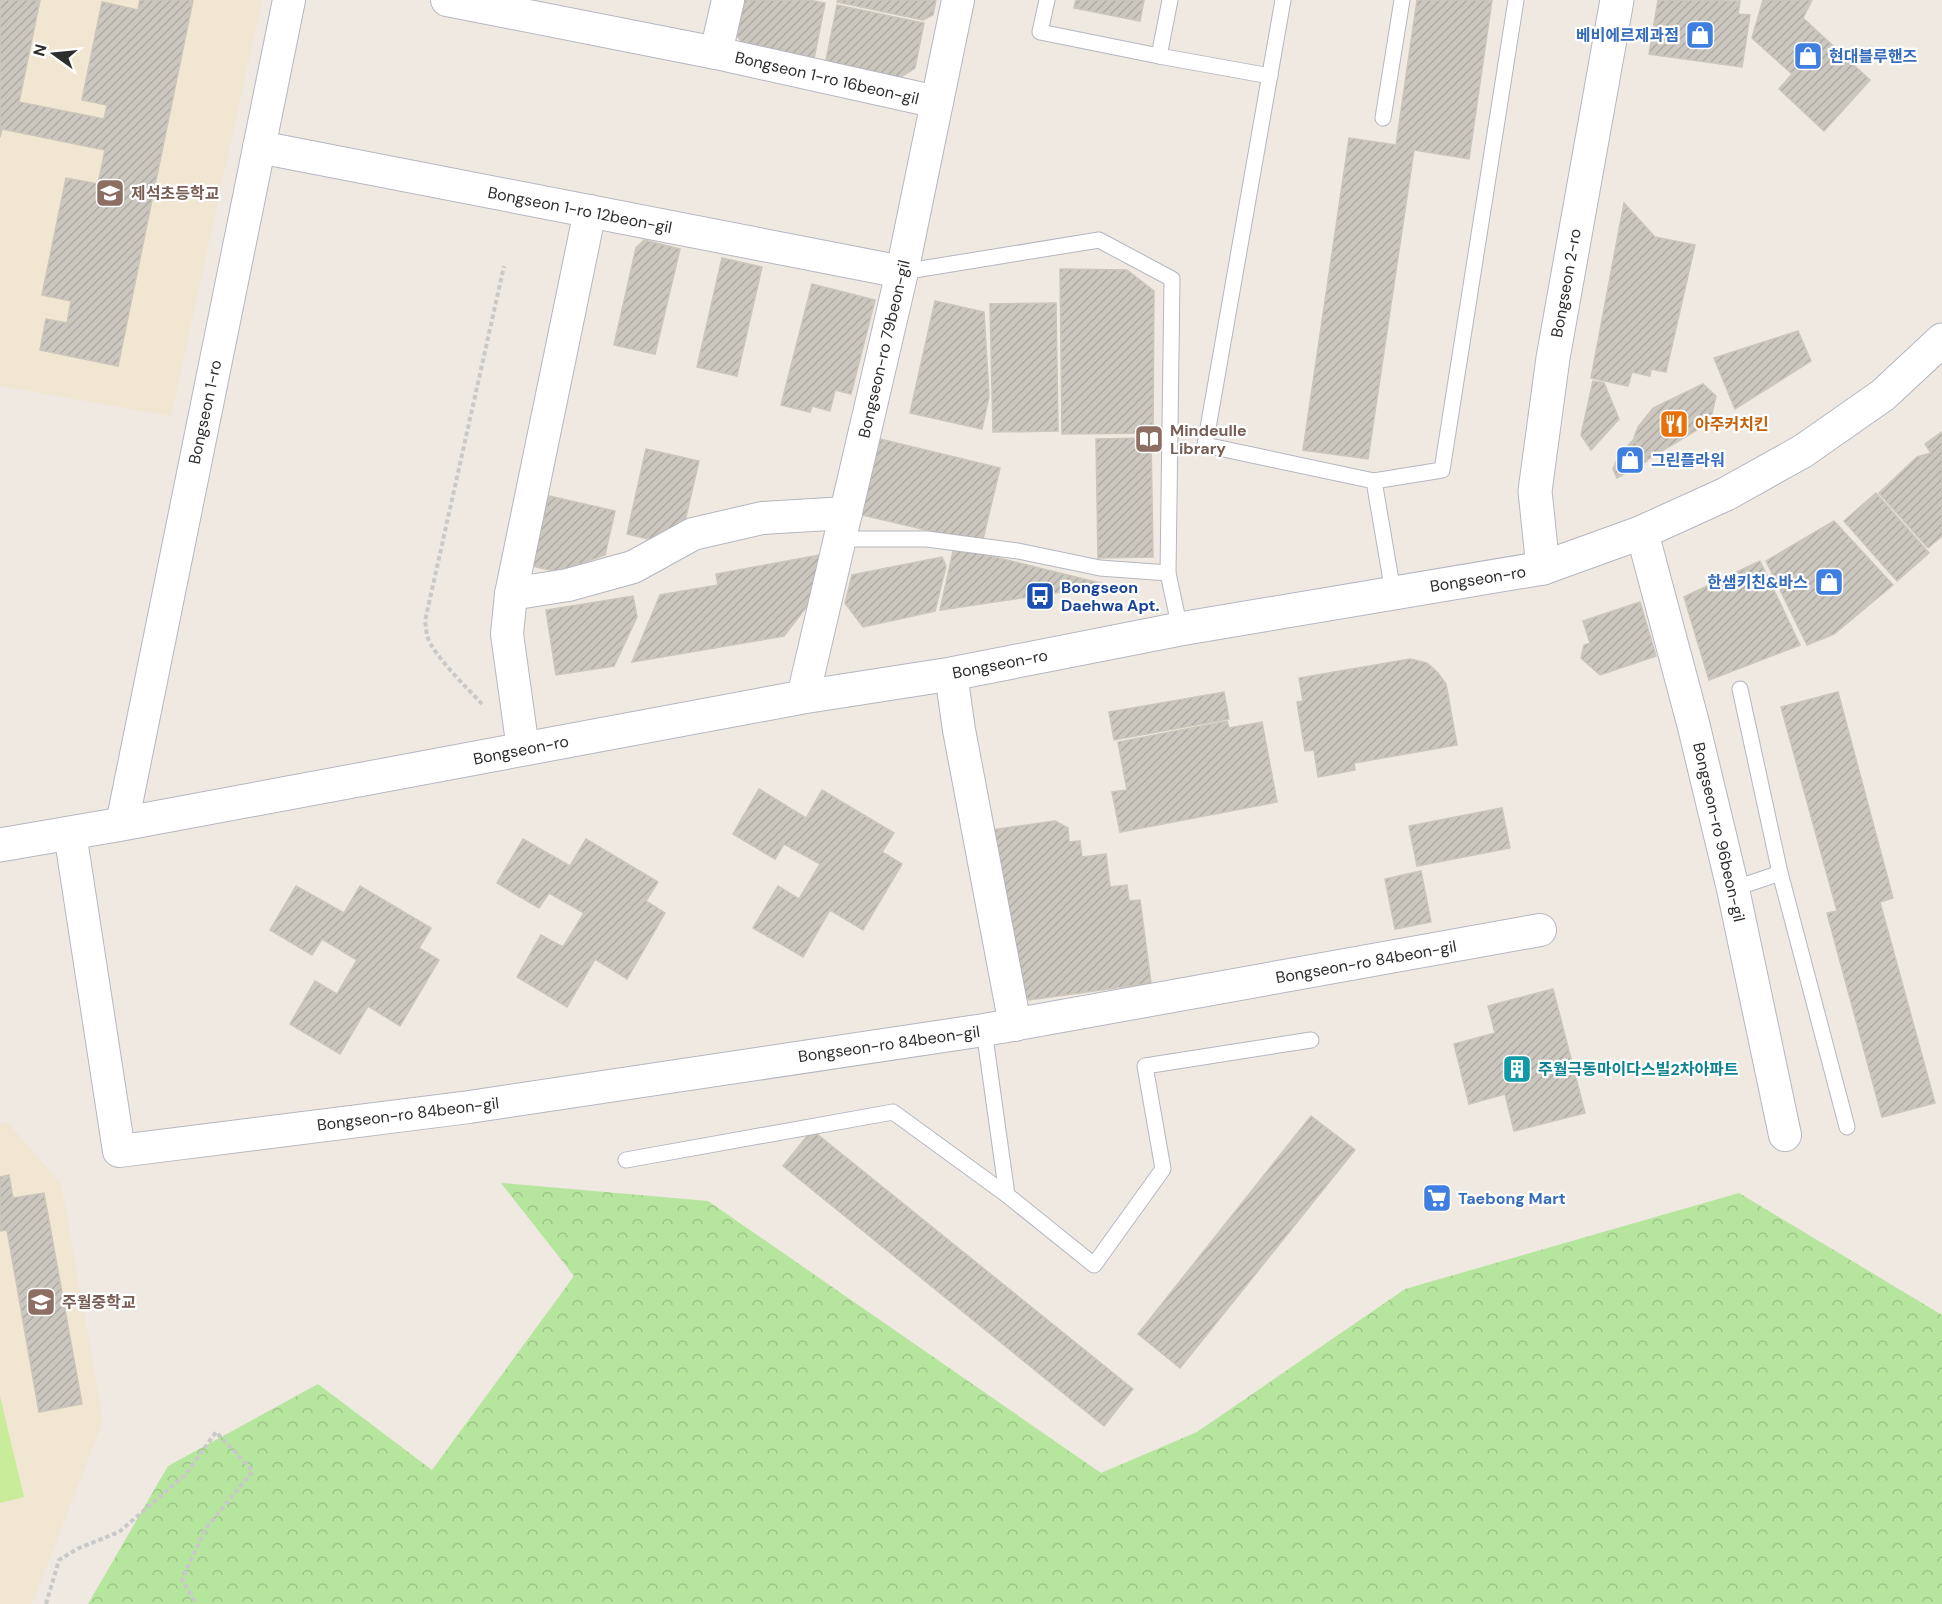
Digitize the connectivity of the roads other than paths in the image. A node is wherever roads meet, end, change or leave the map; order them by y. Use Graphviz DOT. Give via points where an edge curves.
graph roads {
  1 [pos="289,0"];
  2 [pos="447,0"];
  3 [pos="728,0"];
  4 [pos="958,0"];
  5 [pos="1047,0"];
  6 [pos="1170,0"];
  7 [pos="1283,0"];
  8 [pos="1402,0"];
  9 [pos="1516,0"];
  10 [pos="1617,0"];
  11 [pos="514,6"];
  12 [pos="716,53"];
  13 [pos="1160,56"];
  14 [pos="1270,76"];
  15 [pos="938,102"];
  16 [pos="1383,117"];
  17 [pos="259,147"];
  18 [pos="590,212"];
  19 [pos="902,272"];
  20 [pos="1942,340"];
  21 [pos="1374,481"];
  22 [pos="844,526"];
  23 [pos="1642,532"];
  24 [pos="1543,568"];
  25 [pos="1168,573"];
  26 [pos="1393,592"];
  27 [pos="511,594"];
  28 [pos="1180,629"];
  29 [pos="951,674"];
  30 [pos="1740,689"];
  31 [pos="803,698"];
  32 [pos="523,750"];
  33 [pos="122,824"];
  34 [pos="70,833"];
  35 [pos="0,845"];
  36 [pos="1779,873"];
  37 [pos="1733,889"];
  38 [pos="1540,930"];
  39 [pos="1015,1025"];
  40 [pos="984,1030"];
  41 [pos="1311,1040"];
  42 [pos="1847,1127"];
  43 [pos="1785,1135"];
  44 [pos="626,1160"];
  45 [pos="1006,1195"];
  1 -- 17 [label="street, Bongseon 1-ro"];
  2 -- 11 [label="street, Bongseon 1-ro 16beon-gil"];
  3 -- 12 [label="street, Bongseon 1-ro 16beon-gil"];
  4 -- 15 [label="street, Bongseon-ro 79beon-gil"];
  5 -- 13 [label="lane" via="1040,32"];
  6 -- 13 [label="lane"];
  7 -- 14 [label="lane"];
  8 -- 16 [label="lane"];
  9 -- 21 [label="lane" via="1442,470"];
  10 -- 24 [label="main road, Bongseon 2-ro" via="1553,358 1535,491"];
  11 -- 12 [label="street, Bongseon 1-ro 16beon-gil"];
  12 -- 15 [label="street, Bongseon 1-ro 16beon-gil"];
  13 -- 14 [label="lane"];
  14 -- 21 [label="lane" via="1205,445"];
  15 -- 19 [label="street, Bongseon-ro 79beon-gil"];
  17 -- 18 [label="street, Bongseon 1-ro 12beon-gil"];
  17 -- 33 [label="street, Bongseon 1-ro"];
  18 -- 19 [label="street, Bongseon 1-ro 12beon-gil"];
  18 -- 27 [label="street"];
  19 -- 22 [label="street, Bongseon-ro 79beon-gil"];
  19 -- 25 [label="lane" via="1100,240 1172,279"];
  20 -- 23 [label="main road, Bongseon-ro" via="1883,395 1803,451 1726,494"];
  21 -- 26 [label="lane"];
  22 -- 25 [label="lane" via="1018,551 1100,568"];
  22 -- 27 [label="street" via="762,518 693,534 633,567 568,585"];
  22 -- 31 [label="street, Bongseon-ro 79beon-gil"];
  23 -- 24 [label="main road, Bongseon-ro"];
  23 -- 37 [label="street, Bongseon-ro 96beon-gil"];
  24 -- 26 [label="main road, Bongseon-ro"];
  25 -- 28 [label="lane"];
  26 -- 28 [label="main road, Bongseon-ro"];
  27 -- 32 [label="street" via="507,634"];
  28 -- 29 [label="main road, Bongseon-ro"];
  29 -- 31 [label="main road, Bongseon-ro"];
  29 -- 39 [label="street"];
  30 -- 36 [label="lane"];
  31 -- 32 [label="main road, Bongseon-ro"];
  32 -- 33 [label="main road, Bongseon-ro"];
  33 -- 34 [label="main road, Bongseon-ro"];
  34 -- 35 [label="main road, Bongseon-ro"];
  34 -- 40 [label="street, Bongseon-ro 84beon-gil" via="119,1151 470,1107"];
  36 -- 37 [label="lane"];
  36 -- 42 [label="lane"];
  37 -- 43 [label="street, Bongseon-ro 96beon-gil"];
  38 -- 39 [label="street, Bongseon-ro 84beon-gil"];
  39 -- 40 [label="street, Bongseon-ro 84beon-gil"];
  40 -- 45 [label="lane"];
  41 -- 45 [label="lane" via="1145,1066 1163,1169 1094,1265"];
  44 -- 45 [label="lane" via="893,1112"];
}
